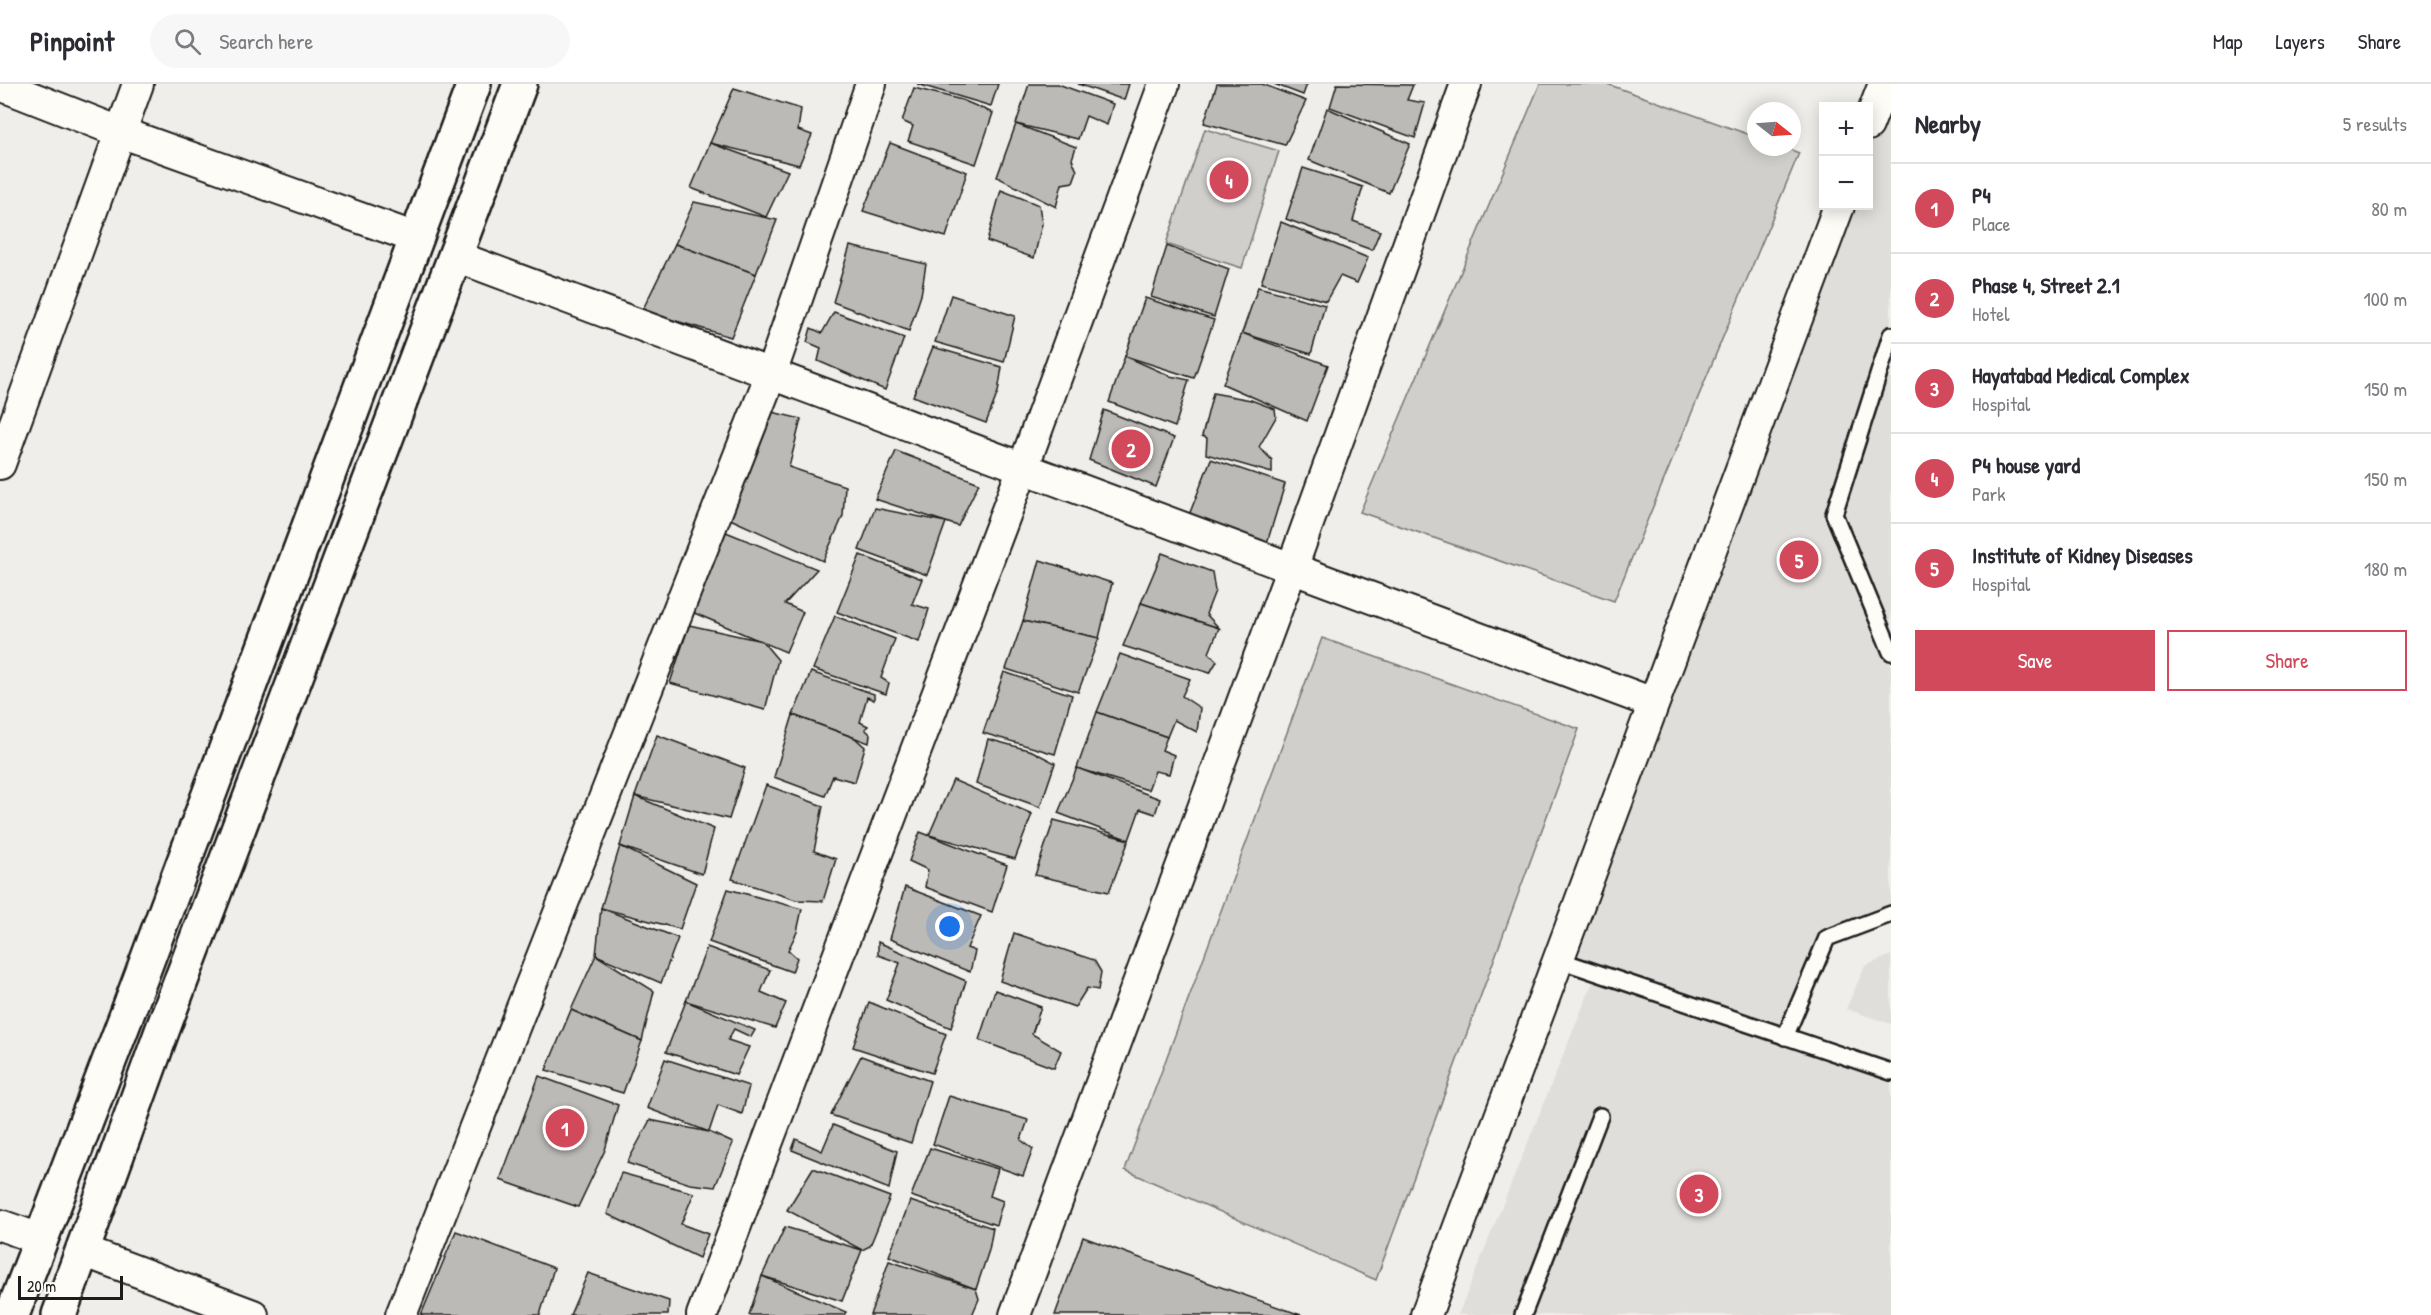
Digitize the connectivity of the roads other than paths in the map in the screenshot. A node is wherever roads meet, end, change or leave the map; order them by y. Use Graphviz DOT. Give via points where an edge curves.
graph roads {
  1 [pos="138,84"];
  2 [pos="474,84"];
  3 [pos="520,84"];
  4 [pos="871,84"];
  5 [pos="1164,84"];
  6 [pos="1466,84"];
  7 [pos="1884,84"];
  8 [pos="0,85"];
  9 [pos="1873,114"];
  10 [pos="120,132"];
  11 [pos="1838,210"];
  12 [pos="416,238"];
  13 [pos="455,256"];
  14 [pos="1891,335"];
  15 [pos="771,374"];
  16 [pos="0,464"];
  17 [pos="1023,468"];
  18 [pos="321,494"];
  19 [pos="360,506"];
  20 [pos="1292,568"];
  21 [pos="1891,652"];
  22 [pos="1653,703"];
  23 [pos="1891,914"];
  24 [pos="1560,960"];
  25 [pos="126,1017"];
  26 [pos="162,1031"];
  27 [pos="1785,1037"];
  28 [pos="1891,1072"];
  29 [pos="1600,1116"];
  30 [pos="0,1225"];
  31 [pos="40,1239"];
  32 [pos="83,1251"];
  33 [pos="12,1315"];
  34 [pos="59,1315"];
  35 [pos="253,1315"];
  36 [pos="401,1315"];
  37 [pos="702,1315"];
  38 [pos="1015,1315"];
  39 [pos="1426,1315"];
  40 [pos="1523,1315"];
  1 -- 10 [label="street"];
  2 -- 12 [label="street"];
  3 -- 13 [label="street"];
  4 -- 15 [label="street"];
  5 -- 17 [label="street"];
  6 -- 20 [label="street"];
  7 -- 9 [label="street"];
  8 -- 10 [label="street"];
  10 -- 12 [label="street"];
  10 -- 16 [label="street"];
  11 -- 22 [label="street"];
  12 -- 18 [label="street"];
  13 -- 15 [label="street"];
  13 -- 19 [label="street"];
  14 -- 21 [label="lane" via="1834,514"];
  15 -- 17 [label="street"];
  15 -- 36 [label="street"];
  17 -- 20 [label="street"];
  17 -- 37 [label="street"];
  18 -- 19 [label="street"];
  18 -- 25 [label="street"];
  19 -- 26 [label="street"];
  20 -- 22 [label="street"];
  20 -- 38 [label="street"];
  22 -- 24 [label="street"];
  23 -- 27 [label="lane" via="1827,938"];
  24 -- 27 [label="lane"];
  24 -- 39 [label="street"];
  25 -- 26 [label="street"];
  25 -- 31 [label="street"];
  26 -- 32 [label="street"];
  27 -- 28 [label="lane"];
  29 -- 40 [label="lane"];
  30 -- 31 [label="street"];
  31 -- 33 [label="street"];
  32 -- 34 [label="street"];
  32 -- 35 [label="street"];
}
